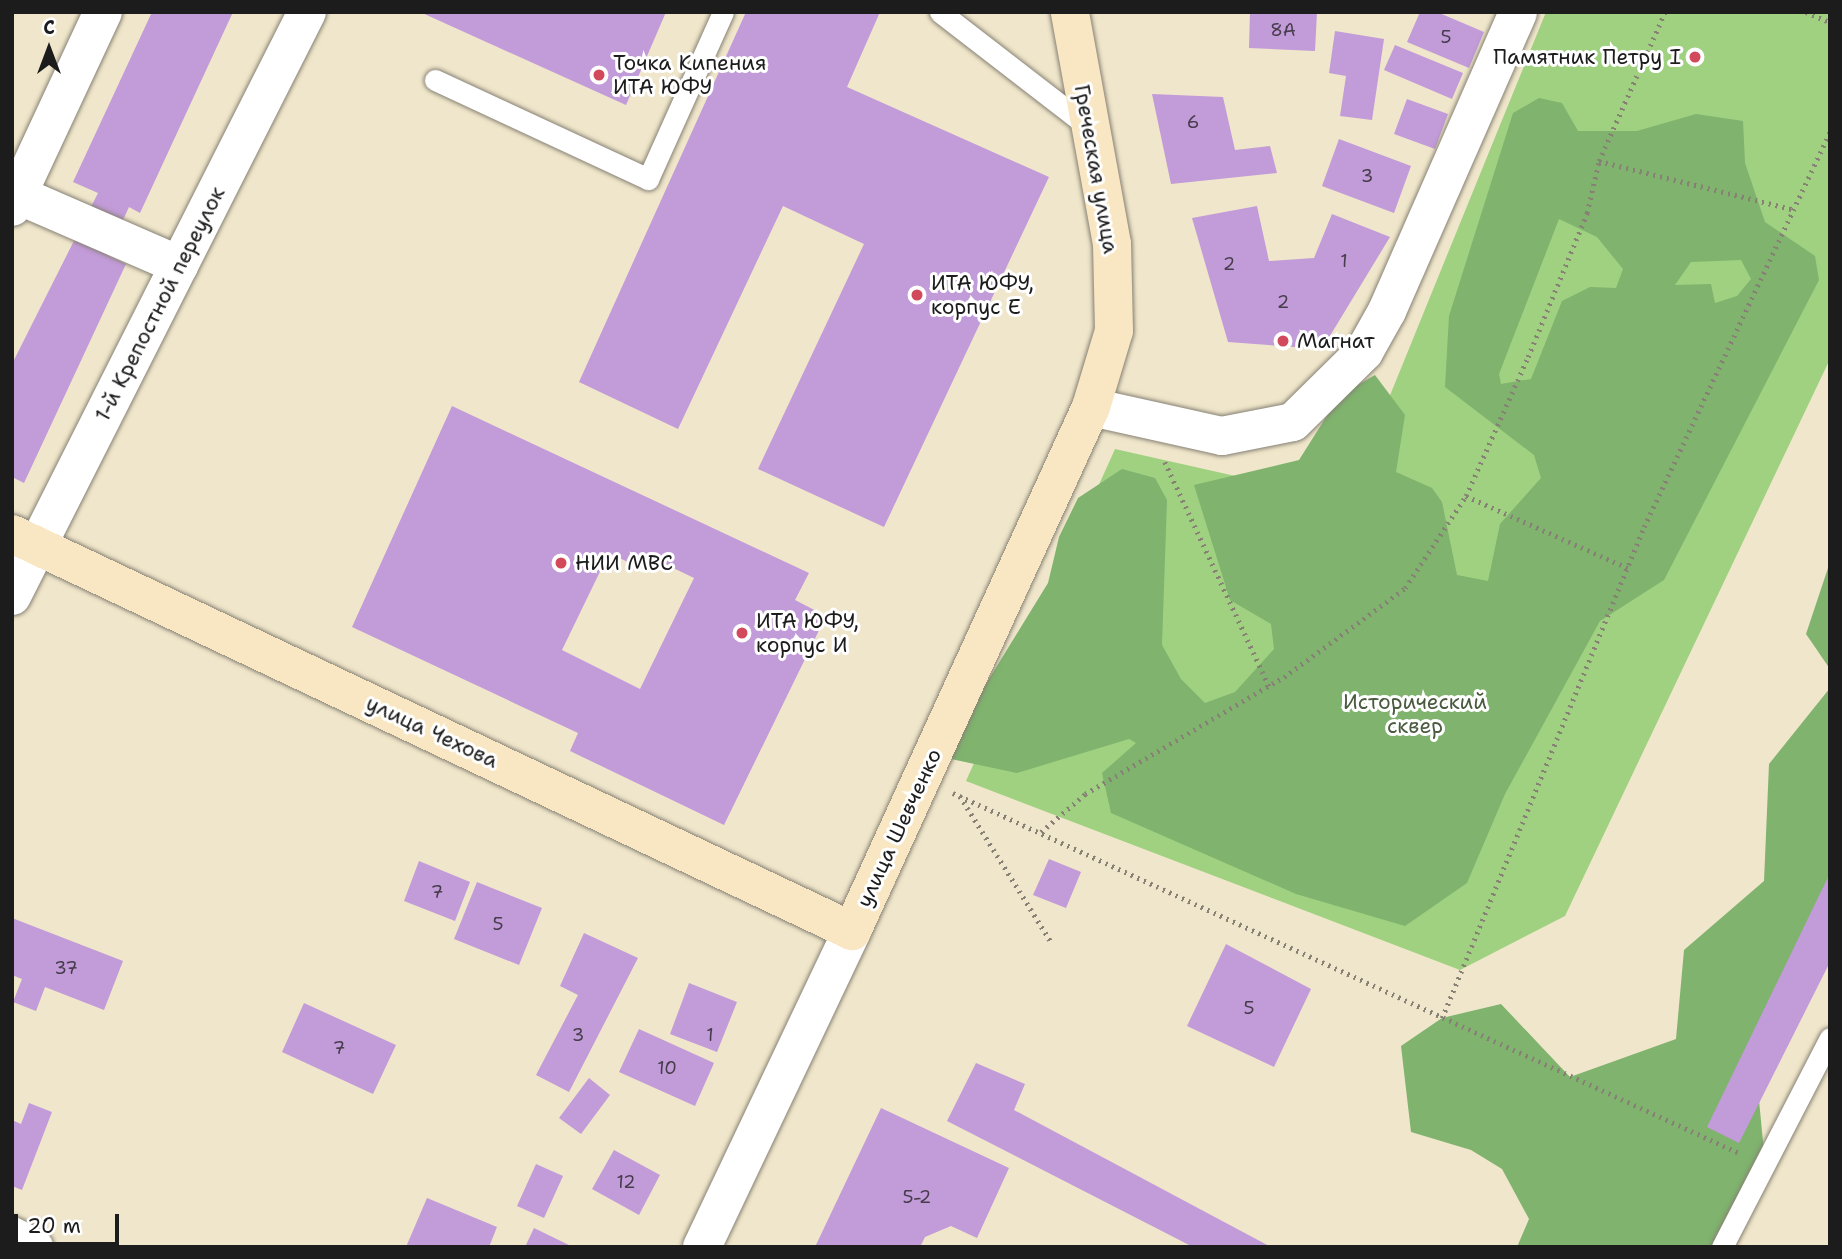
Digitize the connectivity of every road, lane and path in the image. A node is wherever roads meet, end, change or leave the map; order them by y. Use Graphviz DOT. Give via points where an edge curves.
graph roads {
  1 [pos="103,12"];
  2 [pos="307,12"];
  3 [pos="723,12"];
  4 [pos="940,12"];
  5 [pos="1070,12"];
  6 [pos="1518,12"];
  7 [pos="1665,12"];
  8 [pos="1806,12"];
  9 [pos="1830,22"];
  10 [pos="435,80"];
  11 [pos="1089,127"];
  12 [pos="1830,132"];
  13 [pos="1599,162"];
  14 [pos="15,201"];
  15 [pos="1795,210"];
  16 [pos="179,265"];
  17 [pos="1091,407"];
  18 [pos="1147,423"];
  19 [pos="1466,495"];
  20 [pos="24,540"];
  21 [pos="1628,568"];
  22 [pos="12,596"];
  23 [pos="1269,686"];
  24 [pos="921,779"];
  25 [pos="960,796"];
  26 [pos="1041,832"];
  27 [pos="852,931"];
  28 [pos="1052,943"];
  29 [pos="1442,1018"];
  30 [pos="1830,1038"];
  31 [pos="1765,1162"];
  32 [pos="12,1236"];
  33 [pos="34,1247"];
  34 [pos="702,1247"];
  35 [pos="1722,1247"];
  1 -- 14 [label="street"];
  2 -- 16 [label="street, 1-й Крепостной переулок"];
  3 -- 10 [label="lane" via="648,179"];
  4 -- 11 [label="lane"];
  5 -- 11 [label="main road, Греческая улица"];
  6 -- 18 [label="street" via="1364,352 1293,422 1222,436"];
  7 -- 13 [label="path"];
  8 -- 9 [label="path"];
  11 -- 17 [label="main road, Греческая улица" via="1112,244 1114,331"];
  12 -- 15 [label="path"];
  13 -- 15 [label="path"];
  13 -- 19 [label="path" via="1587,213"];
  14 -- 16 [label="street"];
  15 -- 21 [label="path"];
  16 -- 20 [label="street, 1-й Крепостной переулок"];
  17 -- 18 [label="street"];
  17 -- 24 [label="main road, улица Шевченко"];
  18 -- 23 [label="path"];
  19 -- 21 [label="path"];
  19 -- 23 [label="path" via="1405,588"];
  20 -- 22 [label="street, 1-й Крепостной переулок"];
  20 -- 27 [label="main road, улица Чехова"];
  21 -- 29 [label="path"];
  23 -- 26 [label="path" via="1084,794"];
  24 -- 25 [label="path"];
  24 -- 27 [label="main road, улица Шевченко"];
  25 -- 26 [label="path"];
  25 -- 28 [label="path"];
  26 -- 29 [label="path"];
  27 -- 34 [label="street, улица Шевченко"];
  29 -- 31 [label="path"];
  30 -- 31 [label="lane"];
  31 -- 35 [label="lane"];
  32 -- 33 [label="street"];
}
